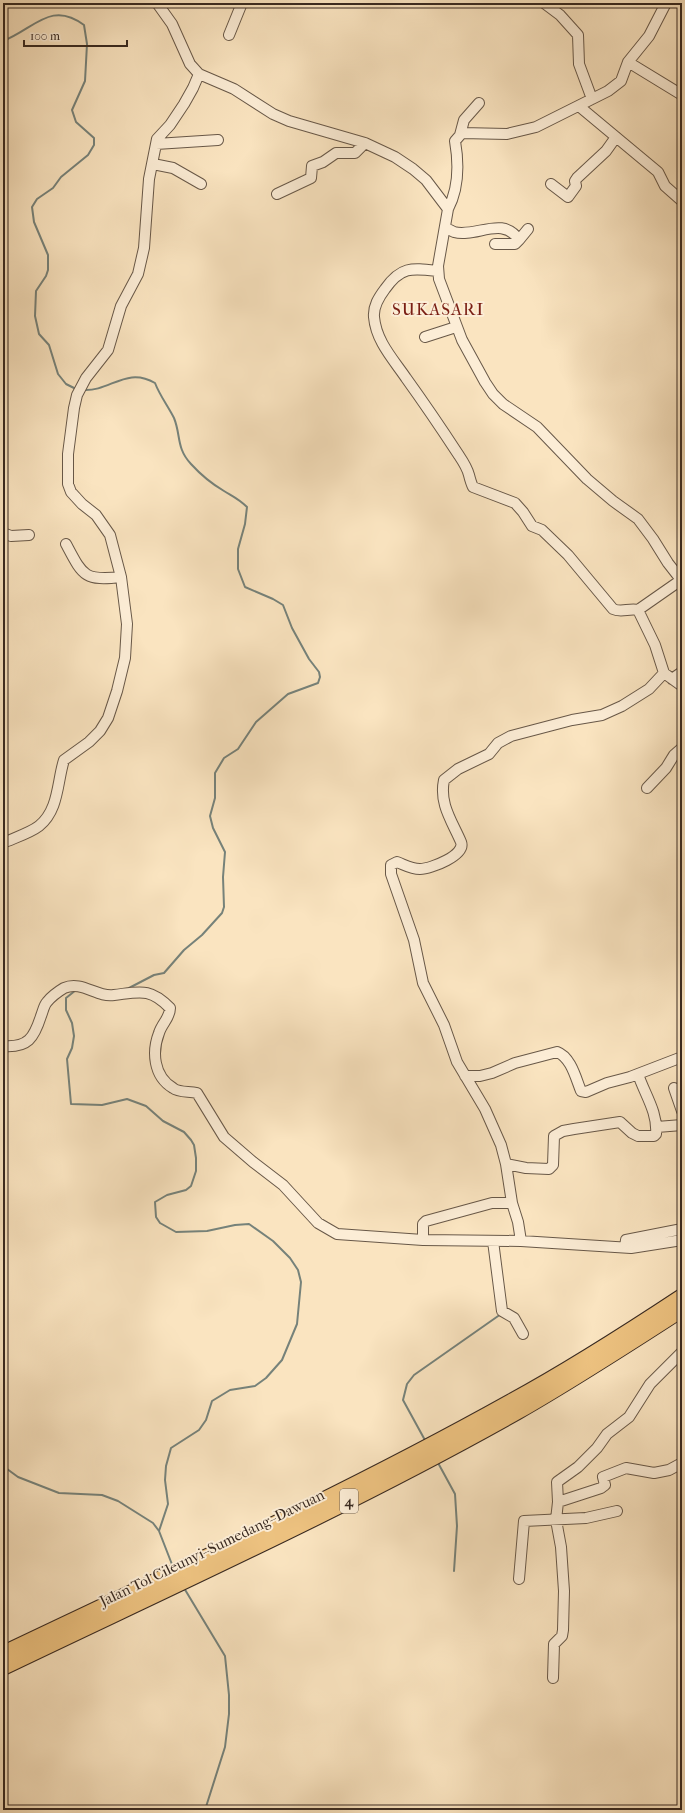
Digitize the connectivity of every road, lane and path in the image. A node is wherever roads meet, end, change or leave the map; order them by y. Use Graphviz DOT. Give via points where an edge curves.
graph roads {
  1 [pos="157,3"];
  2 [pos="242,3"];
  3 [pos="666,3"];
  4 [pos="549,5"];
  5 [pos="229,35"];
  6 [pos="628,62"];
  7 [pos="198,74"];
  8 [pos="682,94"];
  9 [pos="592,99"];
  10 [pos="479,103"];
  11 [pos="580,106"];
  12 [pos="460,136"];
  13 [pos="616,137"];
  14 [pos="218,140"];
  15 [pos="365,143"];
  16 [pos="156,144"];
  17 [pos="152,164"];
  18 [pos="201,184"];
  19 [pos="551,184"];
  20 [pos="277,194"];
  21 [pos="682,201"];
  22 [pos="448,209"];
  23 [pos="446,228"];
  24 [pos="528,229"];
  25 [pos="519,240"];
  26 [pos="495,244"];
  27 [pos="438,271"];
  28 [pos="456,327"];
  29 [pos="425,337"];
  30 [pos="3,533"];
  31 [pos="29,535"];
  32 [pos="66,544"];
  33 [pos="121,577"];
  34 [pos="682,581"];
  35 [pos="638,610"];
  36 [pos="682,672"];
  37 [pos="668,676"];
  38 [pos="682,686"];
  39 [pos="682,748"];
  40 [pos="647,788"];
  41 [pos="3,843"];
  42 [pos="3,1046"];
  43 [pos="682,1058"];
  44 [pos="638,1074"];
  45 [pos="465,1076"];
  46 [pos="674,1088"];
  47 [pos="682,1111"];
  48 [pos="682,1125"];
  49 [pos="657,1128"];
  50 [pos="506,1164"];
  51 [pos="512,1203"];
  52 [pos="682,1229"];
  53 [pos="661,1238"];
  54 [pos="423,1240"];
  55 [pos="682,1240"];
  56 [pos="493,1241"];
  57 [pos="521,1241"];
  58 [pos="682,1296"];
  59 [pos="682,1310"];
  60 [pos="523,1334"];
  61 [pos="682,1352"];
  62 [pos="682,1463"];
  63 [pos="558,1502"];
  64 [pos="616,1511"];
  65 [pos="556,1520"];
  66 [pos="518,1579"];
  67 [pos="3,1653"];
  68 [pos="3,1668"];
  69 [pos="553,1678"];
  1 -- 7 [label="street" via="172,24 190,64"];
  2 -- 5 [label="street"];
  3 -- 6 [label="street" via="649,36"];
  4 -- 9 [label="street" via="578,35 579,64"];
  6 -- 8 [label="street"];
  6 -- 9 [label="street" via="621,81"];
  7 -- 15 [label="street" via="234,89 289,121"];
  7 -- 16 [label="street" via="194,88"];
  9 -- 11 [label="street"];
  10 -- 12 [label="street" via="464,120"];
  11 -- 12 [label="street" via="536,128 507,134 471,132 462,133"];
  11 -- 13 [label="street"];
  12 -- 22 [label="street" via="455,141 458,169 456,188"];
  13 -- 19 [label="street" via="606,151 577,178 576,186 568,197"];
  13 -- 21 [label="street" via="658,172 665,186"];
  14 -- 16 [label="street"];
  15 -- 20 [label="street" via="355,153 336,153 312,166 311,178"];
  15 -- 22 [label="street" via="413,168 426,180"];
  16 -- 17 [label="street"];
  17 -- 18 [label="street" via="173,168"];
  17 -- 33 [label="street" via="145,243 138,274 121,306 108,350 86,378 77,395 68,454 68,484 71,492 96,515 110,535"];
  22 -- 23 [label="street"];
  23 -- 25 [label="street" via="455,232 504,228"];
  23 -- 27 [label="street"];
  24 -- 25 [label="street"];
  25 -- 26 [label="street" via="515,244"];
  27 -- 28 [label="street"];
  27 -- 35 [label="street" via="403,270 393,278 380,296 374,315 385,350 466,466 473,487 515,503 532,526 542,530 568,555 613,609"];
  28 -- 29 [label="street"];
  28 -- 34 [label="street" via="493,394 537,427 587,479 638,519"];
  30 -- 31 [label="street" via="11,536"];
  32 -- 33 [label="street" via="78,567 86,575 101,579"];
  33 -- 41 [label="street" via="127,624 125,658 108,718 89,742 64,760 55,803 50,813 39,826"];
  34 -- 35 [label="street"];
  35 -- 37 [label="street"];
  36 -- 37 [label="street"];
  37 -- 38 [label="street"];
  37 -- 45 [label="street" via="622,706 602,715 511,736 498,743 489,754 458,769 444,780 443,786 446,813 461,842 460,850 456,855 427,868 411,868 397,862 391,865 391,874 414,940 423,983"];
  39 -- 40 [label="street"];
  42 -- 54 [label="street" via="14,1047 28,1042 37,1028 46,1002 63,988 80,986 105,996 143,991 157,996 170,1008 170,1014 159,1031 154,1056 156,1066 173,1089 197,1093 224,1137 283,1185 318,1223 337,1234"];
  43 -- 44 [label="street"];
  44 -- 45 [label="street" via="586,1092 581,1091 567,1060 563,1054 557,1052 515,1063 492,1074"];
  44 -- 49 [label="street"];
  45 -- 50 [label="street" via="485,1109 501,1145"];
  46 -- 47 [label="street"];
  48 -- 49 [label="street"];
  49 -- 50 [label="street" via="654,1136 638,1136 620,1122 563,1131 553,1138 553,1165 549,1169"];
  50 -- 51 [label="street"];
  51 -- 54 [label="street" via="492,1203 426,1221 423,1224"];
  51 -- 57 [label="street"];
  52 -- 53 [label="street"];
  53 -- 55 [label="street"];
  53 -- 57 [label="street" via="632,1248"];
  54 -- 56 [label="street"];
  56 -- 57 [label="street"];
  56 -- 60 [label="street" via="502,1311 514,1318"];
  58 -- 67 [label="highway, Jalan Tol Cileunyi–Sumedang–Dawuan / 4" via="512,1401 442,1438 278,1522"];
  59 -- 68 [label="highway, Jalan Tol Cileunyi–Sumedang–Dawuan / 4" via="518,1411 406,1472"];
  61 -- 63 [label="street" via="650,1384 629,1417 607,1434 582,1462 557,1482"];
  62 -- 63 [label="street" via="669,1470 654,1473 631,1468 614,1472 603,1477 605,1486"];
  63 -- 65 [label="street"];
  64 -- 65 [label="street" via="586,1518"];
  65 -- 66 [label="street" via="524,1521"];
  65 -- 69 [label="street" via="564,1591 563,1630 562,1636 554,1644"];
}
